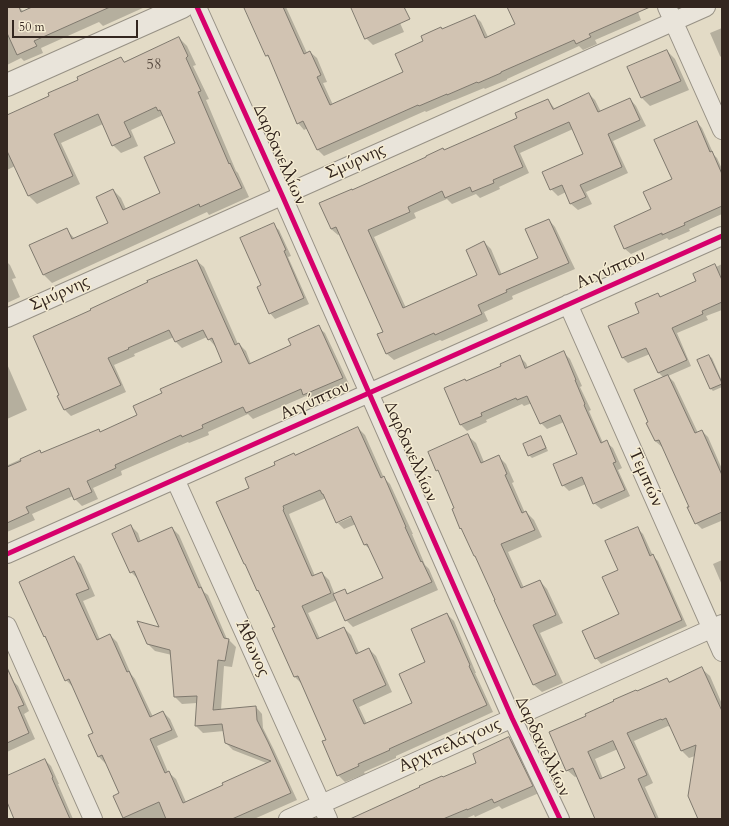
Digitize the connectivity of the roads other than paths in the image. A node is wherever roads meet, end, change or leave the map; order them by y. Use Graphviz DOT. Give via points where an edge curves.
graph roads {
  1 [pos="182,7"];
  2 [pos="197,7"];
  3 [pos="706,7"];
  4 [pos="670,14"];
  5 [pos="7,85"];
  6 [pos="722,130"];
  7 [pos="282,195"];
  8 [pos="722,236"];
  9 [pos="568,304"];
  10 [pos="7,318"];
  11 [pos="369,393"];
  12 [pos="175,479"];
  13 [pos="7,554"];
  14 [pos="7,626"];
  15 [pos="717,627"];
  16 [pos="722,652"];
  17 [pos="512,718"];
  18 [pos="325,812"];
  19 [pos="93,819"];
  20 [pos="288,819"];
  21 [pos="560,819"];
  1 -- 5 [label="street"];
  2 -- 7 [label="street, Δαρδανελλίων"];
  3 -- 4 [label="street, Σμύρνης"];
  4 -- 6 [label="street"];
  4 -- 7 [label="street, Σμύρνης"];
  7 -- 10 [label="street, Σμύρνης"];
  7 -- 11 [label="street, Δαρδανελλίων"];
  8 -- 9 [label="street, Αιγύπτου"];
  9 -- 11 [label="street, Αιγύπτου"];
  9 -- 15 [label="street, Τεμπών"];
  11 -- 12 [label="street, Αιγύπτου"];
  11 -- 17 [label="street, Δαρδανελλίων"];
  12 -- 13 [label="street, Αιγύπτου"];
  12 -- 18 [label="street, Άθωνος"];
  14 -- 19 [label="street"];
  15 -- 16 [label="street, Τεμπών"];
  15 -- 17 [label="street, Αρχιπελάγους"];
  17 -- 18 [label="street, Αρχιπελάγους"];
  17 -- 21 [label="street, Δαρδανελλίων"];
  18 -- 20 [label="street, Αρχιπελάγους"];
}
